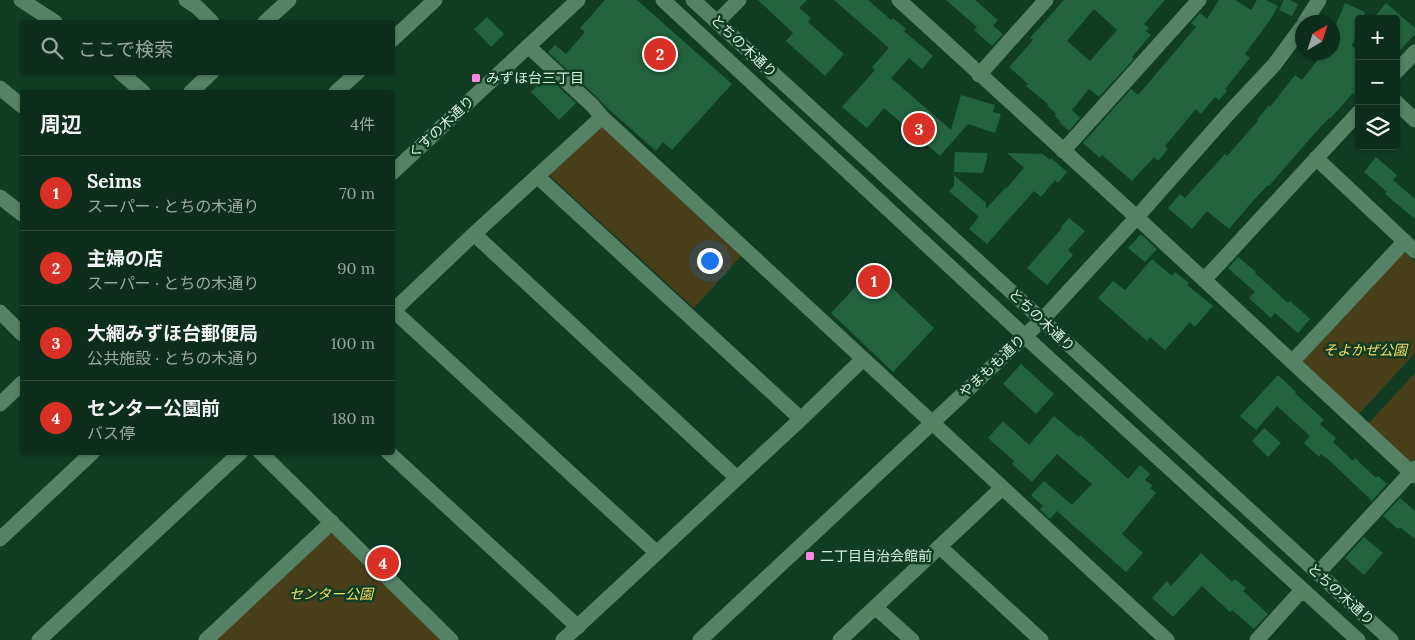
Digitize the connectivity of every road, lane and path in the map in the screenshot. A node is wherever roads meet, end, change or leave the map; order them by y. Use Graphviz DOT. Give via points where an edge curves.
graph roads {
  1 [pos="21,0"];
  2 [pos="186,0"];
  3 [pos="289,0"];
  4 [pos="435,0"];
  5 [pos="578,0"];
  6 [pos="663,0"];
  7 [pos="693,0"];
  8 [pos="739,0"];
  9 [pos="898,0"];
  10 [pos="1046,0"];
  11 [pos="1199,0"];
  12 [pos="1319,0"];
  13 [pos="1309,15"];
  14 [pos="52,20"];
  15 [pos="210,20"];
  16 [pos="267,20"];
  17 [pos="717,22"];
  18 [pos="1295,36"];
  19 [pos="395,37"];
  20 [pos="528,46"];
  21 [pos="1415,52"];
  22 [pos="1400,68"];
  23 [pos="123,75"];
  24 [pos="209,75"];
  25 [pos="355,75"];
  26 [pos="979,75"];
  27 [pos="0,88"];
  28 [pos="141,90"];
  29 [pos="193,90"];
  30 [pos="338,90"];
  31 [pos="20,104"];
  32 [pos="1399,105"];
  33 [pos="602,116"];
  34 [pos="1355,116"];
  35 [pos="1415,120"];
  36 [pos="1063,151"];
  37 [pos="1316,158"];
  38 [pos="395,170"];
  39 [pos="537,176"];
  40 [pos="0,197"];
  41 [pos="20,212"];
  42 [pos="1136,217"];
  43 [pos="474,234"];
  44 [pos="1410,246"];
  45 [pos="1204,280"];
  46 [pos="395,309"];
  47 [pos="0,312"];
  48 [pos="395,313"];
  49 [pos="1042,320"];
  50 [pos="20,332"];
  51 [pos="1025,335"];
  52 [pos="863,359"];
  53 [pos="1292,362"];
  54 [pos="20,385"];
  55 [pos="0,404"];
  56 [pos="801,419"];
  57 [pos="932,422"];
  58 [pos="90,455"];
  59 [pos="238,455"];
  60 [pos="263,455"];
  61 [pos="391,455"];
  62 [pos="1414,472"];
  63 [pos="737,478"];
  64 [pos="1002,488"];
  65 [pos="332,522"];
  66 [pos="0,539"];
  67 [pos="940,547"];
  68 [pos="657,553"];
  69 [pos="1318,574"];
  70 [pos="1302,590"];
  71 [pos="875,607"];
  72 [pos="578,626"];
  73 [pos="39,640"];
  74 [pos="206,640"];
  75 [pos="451,640"];
  76 [pos="563,640"];
  77 [pos="700,640"];
  78 [pos="840,640"];
  79 [pos="912,640"];
  80 [pos="1041,640"];
  81 [pos="1167,640"];
  82 [pos="1257,640"];
  83 [pos="1358,640"];
  84 [pos="1391,640"];
  1 -- 14 [label="street"];
  2 -- 15 [label="street"];
  3 -- 16 [label="street"];
  4 -- 19 [label="street"];
  5 -- 20 [label="street, くすの木通り"];
  6 -- 51 [label="street, とちの木通り"];
  7 -- 17 [label="street, とちの木通り"];
  8 -- 17 [label="street"];
  9 -- 26 [label="street"];
  10 -- 26 [label="street"];
  11 -- 36 [label="street"];
  12 -- 13 [label="street"];
  17 -- 49 [label="street, とちの木通り"];
  18 -- 42 [label="street, やまもも通り" via="1274,65"];
  20 -- 33 [label="street"];
  20 -- 38 [label="street, くすの木通り"];
  21 -- 22 [label="street"];
  23 -- 28 [label="street"];
  24 -- 29 [label="street"];
  25 -- 30 [label="street"];
  26 -- 36 [label="street"];
  27 -- 31 [label="street"];
  32 -- 35 [label="street"];
  33 -- 39 [label="street"];
  33 -- 52 [label="street"];
  34 -- 37 [label="street"];
  36 -- 42 [label="street"];
  37 -- 44 [label="street"];
  37 -- 45 [label="street"];
  39 -- 43 [label="street"];
  39 -- 56 [label="street"];
  40 -- 41 [label="street"];
  42 -- 45 [label="street"];
  42 -- 49 [label="street, やまもも通り"];
  43 -- 46 [label="street"];
  43 -- 63 [label="street"];
  44 -- 53 [label="street"];
  45 -- 53 [label="street"];
  47 -- 50 [label="street"];
  48 -- 68 [label="street"];
  49 -- 51 [label="street, やまもも通り"];
  49 -- 69 [label="street, とちの木通り"];
  51 -- 57 [label="street, やまもも通り"];
  51 -- 70 [label="street, とちの木通り"];
  52 -- 56 [label="street"];
  52 -- 57 [label="street"];
  53 -- 62 [label="street"];
  54 -- 55 [label="street"];
  56 -- 63 [label="street"];
  57 -- 64 [label="street"];
  57 -- 77 [label="street, やまもも通り"];
  58 -- 66 [label="street"];
  59 -- 73 [label="street"];
  60 -- 65 [label="street"];
  61 -- 72 [label="street"];
  62 -- 69 [label="street"];
  63 -- 68 [label="street"];
  64 -- 67 [label="street"];
  64 -- 81 [label="street"];
  65 -- 74 [label="street"];
  65 -- 75 [label="street"];
  67 -- 71 [label="street"];
  67 -- 80 [label="street"];
  68 -- 72 [label="street"];
  69 -- 84 [label="street, とちの木通り"];
  70 -- 82 [label="street"];
  70 -- 83 [label="street, とちの木通り"];
  71 -- 78 [label="street"];
  71 -- 79 [label="street"];
  72 -- 76 [label="street"];
}
